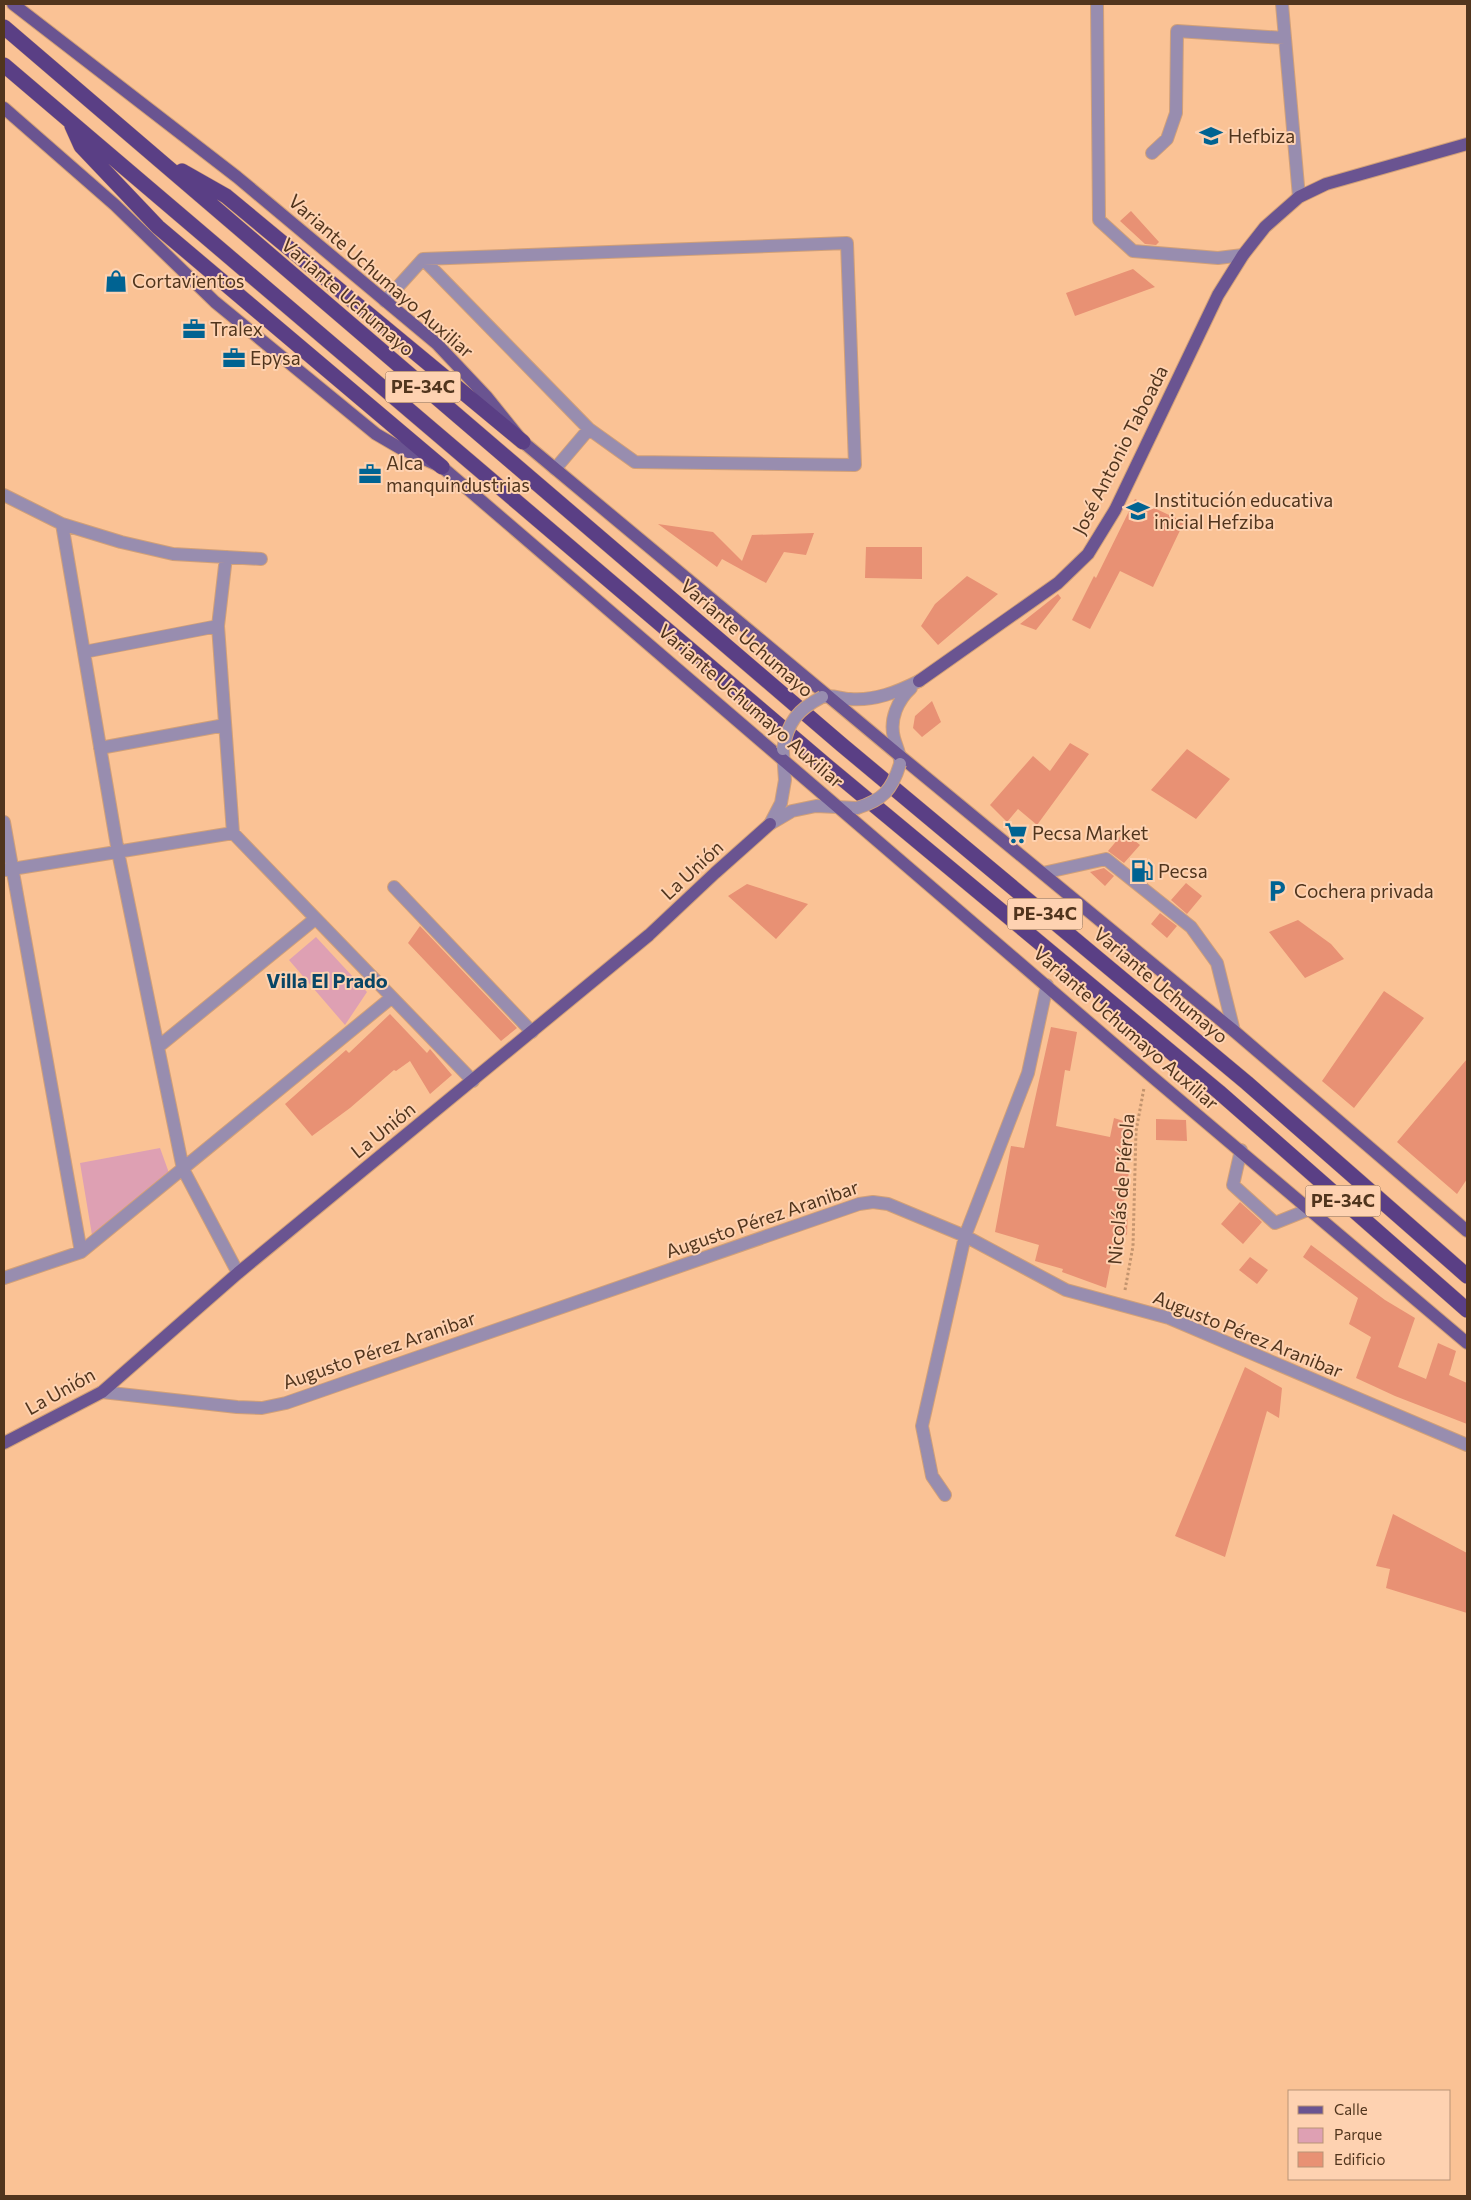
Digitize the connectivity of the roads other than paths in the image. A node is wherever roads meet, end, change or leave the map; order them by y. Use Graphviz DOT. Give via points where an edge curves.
graph roads {
  1 [pos="13,4"];
  2 [pos="1097,4"];
  3 [pos="1282,4"];
  4 [pos="4,27"];
  5 [pos="1285,38"];
  6 [pos="4,64"];
  7 [pos="4,108"];
  8 [pos="71,123"];
  9 [pos="1467,144"];
  10 [pos="150,153"];
  11 [pos="1152,153"];
  12 [pos="1299,197"];
  13 [pos="1243,255"];
  14 [pos="423,259"];
  15 [pos="385,301"];
  16 [pos="589,429"];
  17 [pos="523,442"];
  18 [pos="442,467"];
  19 [pos="555,469"];
  20 [pos="4,495"];
  21 [pos="62,524"];
  22 [pos="226,557"];
  23 [pos="261,559"];
  24 [pos="218,626"];
  25 [pos="84,652"];
  26 [pos="919,681"];
  27 [pos="825,696"];
  28 [pos="225,725"];
  29 [pos="100,748"];
  30 [pos="782,753"];
  31 [pos="900,760"];
  32 [pos="840,808"];
  33 [pos="4,822"];
  34 [pos="770,824"];
  35 [pos="233,833"];
  36 [pos="118,852"];
  37 [pos="8,870"];
  38 [pos="1043,873"];
  39 [pos="394,887"];
  40 [pos="315,919"];
  41 [pos="1046,985"];
  42 [pos="391,998"];
  43 [pos="1234,1031"];
  44 [pos="532,1032"];
  45 [pos="158,1048"];
  46 [pos="473,1081"];
  47 [pos="1241,1150"];
  48 [pos="183,1169"];
  49 [pos="1310,1209"];
  50 [pos="1467,1231"];
  51 [pos="965,1236"];
  52 [pos="81,1252"];
  53 [pos="238,1273"];
  54 [pos="1467,1276"];
  55 [pos="4,1278"];
  56 [pos="1467,1310"];
  57 [pos="1467,1343"];
  58 [pos="102,1392"];
  59 [pos="4,1443"];
  60 [pos="1467,1445"];
  61 [pos="945,1495"];
  1 -- 15 [label="main road, Variante Uchumayo Auxiliar" via="237,177"];
  2 -- 13 [label="street" via="1099,220 1133,251 1218,258"];
  3 -- 5 [label="street"];
  4 -- 10 [label="highway, Variante Uchumayo / PE-34C"];
  5 -- 11 [label="street" via="1177,31 1176,112 1168,139"];
  5 -- 12 [label="street"];
  6 -- 8 [label="highway, PE-34C"];
  7 -- 18 [label="main road, Variante Uchumayo Auxiliar" via="115,205 215,302 316,385 376,434"];
  8 -- 18 [label="highway" via="80,146 158,227"];
  8 -- 56 [label="highway, PE-34C" via="820,760 1219,1092"];
  9 -- 12 [label="main road, José Antonio Taboada" via="1326,184"];
  10 -- 17 [label="highway" via="226,196"];
  10 -- 54 [label="highway, Variante Uchumayo / PE-34C" via="842,746 1247,1083"];
  12 -- 13 [label="main road, José Antonio Taboada" via="1265,227"];
  13 -- 26 [label="main road, José Antonio Taboada" via="1218,295 1115,510 1088,554 1058,582"];
  14 -- 15 [label="street"];
  14 -- 16 [label="street"];
  14 -- 16 [label="street" via="847,243 855,464 635,462"];
  15 -- 17 [label="main road, Variante Uchumayo Auxiliar" via="436,344 486,396"];
  16 -- 19 [label="street"];
  17 -- 19 [label="main road, Variante Uchumayo Auxiliar"];
  18 -- 30 [label="main road, Variante Uchumayo Auxiliar"];
  19 -- 27 [label="main road, Variante Uchumayo Auxiliar"];
  20 -- 21 [label="street"];
  21 -- 22 [label="street" via="173,554"];
  21 -- 25 [label="street"];
  22 -- 23 [label="street"];
  22 -- 24 [label="street"];
  24 -- 25 [label="street"];
  24 -- 28 [label="street"];
  25 -- 29 [label="street"];
  26 -- 27 [label="street, José Antonio Taboada" via="898,692 875,698"];
  26 -- 31 [label="street, José Antonio Taboada" via="903,695 894,715 893,736"];
  27 -- 30 [label="street, bridge" via="807,705 795,717 786,732"];
  27 -- 31 [label="main road, Variante Uchumayo Auxiliar"];
  28 -- 29 [label="street"];
  28 -- 35 [label="street"];
  29 -- 36 [label="street"];
  30 -- 32 [label="main road, Variante Uchumayo Auxiliar"];
  30 -- 34 [label="street, La Unión" via="786,780 782,803"];
  31 -- 32 [label="street, bridge" via="896,780 886,794 857,808"];
  31 -- 38 [label="main road, Variante Uchumayo Auxiliar"];
  32 -- 34 [label="street, La Unión" via="816,806 792,811"];
  32 -- 41 [label="main road, Variante Uchumayo Auxiliar"];
  33 -- 37 [label="street"];
  34 -- 44 [label="main road, La Unión" via="649,935"];
  35 -- 36 [label="street"];
  35 -- 40 [label="street"];
  36 -- 37 [label="street"];
  36 -- 45 [label="street"];
  37 -- 52 [label="street"];
  38 -- 43 [label="main road, Variante Uchumayo Auxiliar"];
  38 -- 43 [label="street" via="1106,859 1191,927 1217,964"];
  39 -- 44 [label="street"];
  40 -- 42 [label="street"];
  40 -- 45 [label="street"];
  41 -- 47 [label="main road, Variante Uchumayo Auxiliar"];
  41 -- 51 [label="street" via="1028,1073"];
  42 -- 46 [label="street"];
  42 -- 48 [label="street"];
  43 -- 50 [label="main road, Variante Uchumayo Auxiliar"];
  44 -- 46 [label="main road, La Unión"];
  45 -- 48 [label="street"];
  46 -- 53 [label="main road, La Unión"];
  47 -- 49 [label="main road, Variante Uchumayo Auxiliar"];
  47 -- 49 [label="street" via="1233,1185 1275,1223"];
  48 -- 52 [label="street"];
  48 -- 53 [label="street"];
  49 -- 57 [label="main road, Variante Uchumayo Auxiliar"];
  51 -- 58 [label="street, Augusto Pérez Aranibar" via="888,1204 859,1204 286,1403 262,1408 237,1407"];
  51 -- 60 [label="street, Augusto Pérez Aranibar" via="1066,1290 1170,1318"];
  51 -- 61 [label="street" via="922,1426 932,1476"];
  52 -- 55 [label="street"];
  53 -- 58 [label="main road, La Unión"];
  58 -- 59 [label="main road, La Unión"];
}
